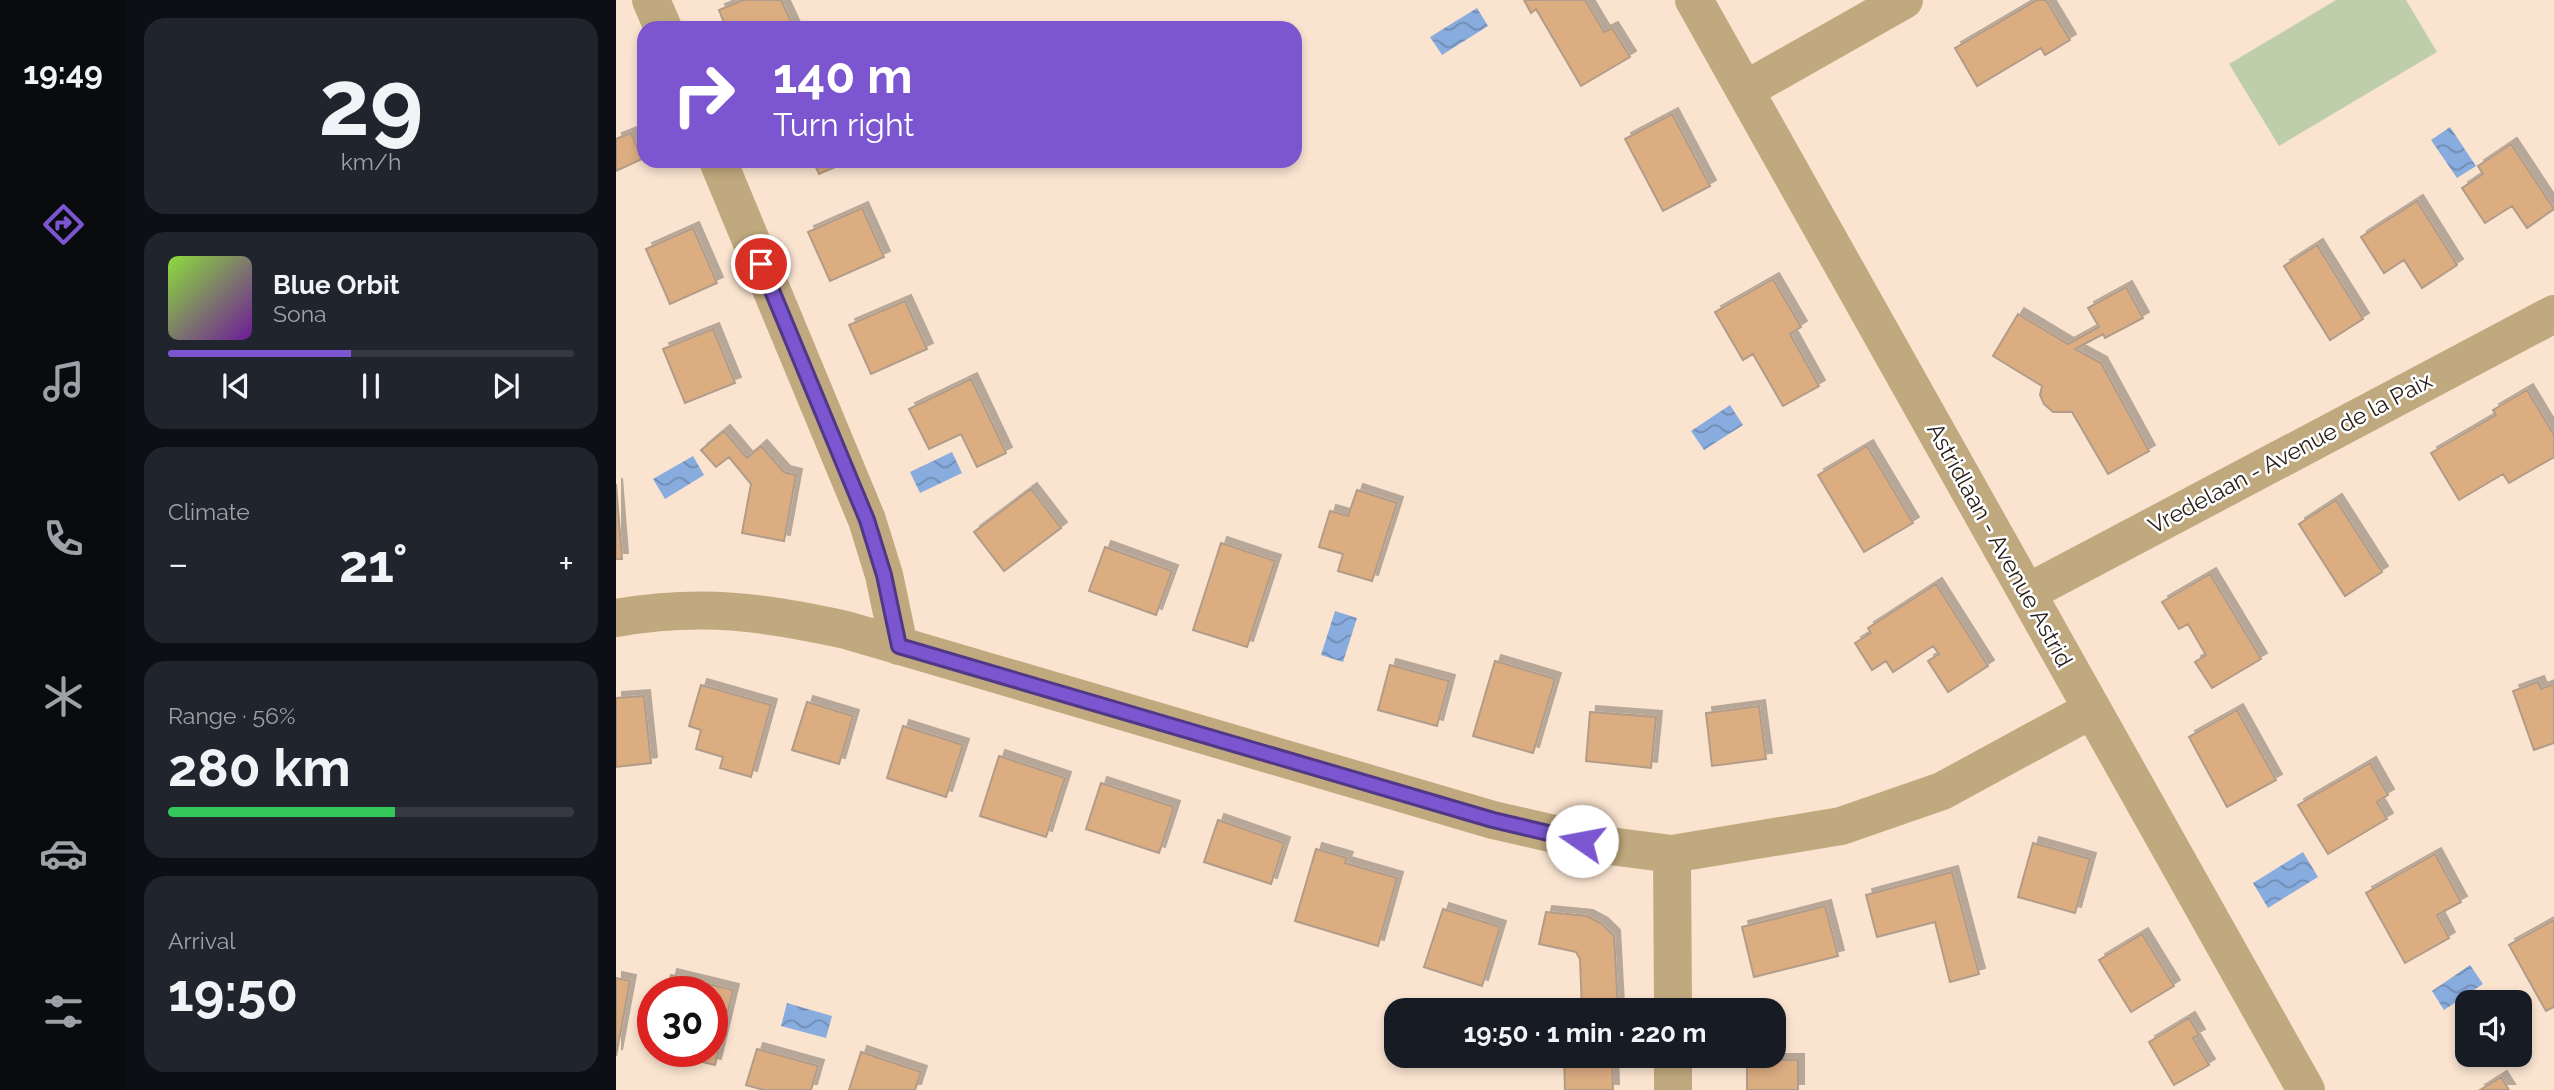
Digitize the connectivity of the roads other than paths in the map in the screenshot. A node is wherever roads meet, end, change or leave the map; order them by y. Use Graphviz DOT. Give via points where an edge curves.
graph roads {
  1 [pos="651,0"];
  2 [pos="1694,0"];
  3 [pos="1904,0"];
  4 [pos="660,21"];
  5 [pos="1745,90"];
  6 [pos="721,168"];
  7 [pos="2554,314"];
  8 [pos="2027,593"];
  9 [pos="616,618"];
  10 [pos="899,646"];
  11 [pos="2091,709"];
  12 [pos="1672,854"];
  13 [pos="1673,998"];
  14 [pos="1673,1068"];
  15 [pos="1673,1090"];
  16 [pos="2306,1090"];
  1 -- 4 [label="street"];
  2 -- 5 [label="street, Astridlaan - Avenue Astrid"];
  3 -- 5 [label="street"];
  5 -- 8 [label="street, Astridlaan - Avenue Astrid"];
  6 -- 10 [label="street" via="867,520"];
  7 -- 8 [label="street, Vredelaan - Avenue de la Paix"];
  8 -- 11 [label="street, Astridlaan - Avenue Astrid"];
  9 -- 10 [label="street" via="699,609 768,613"];
  10 -- 12 [label="street" via="1493,820 1602,845"];
  11 -- 12 [label="street" via="1942,791 1917,800 1841,826"];
  11 -- 16 [label="street, Astridlaan - Avenue Astrid"];
  12 -- 13 [label="street"];
  14 -- 15 [label="street"];
}
